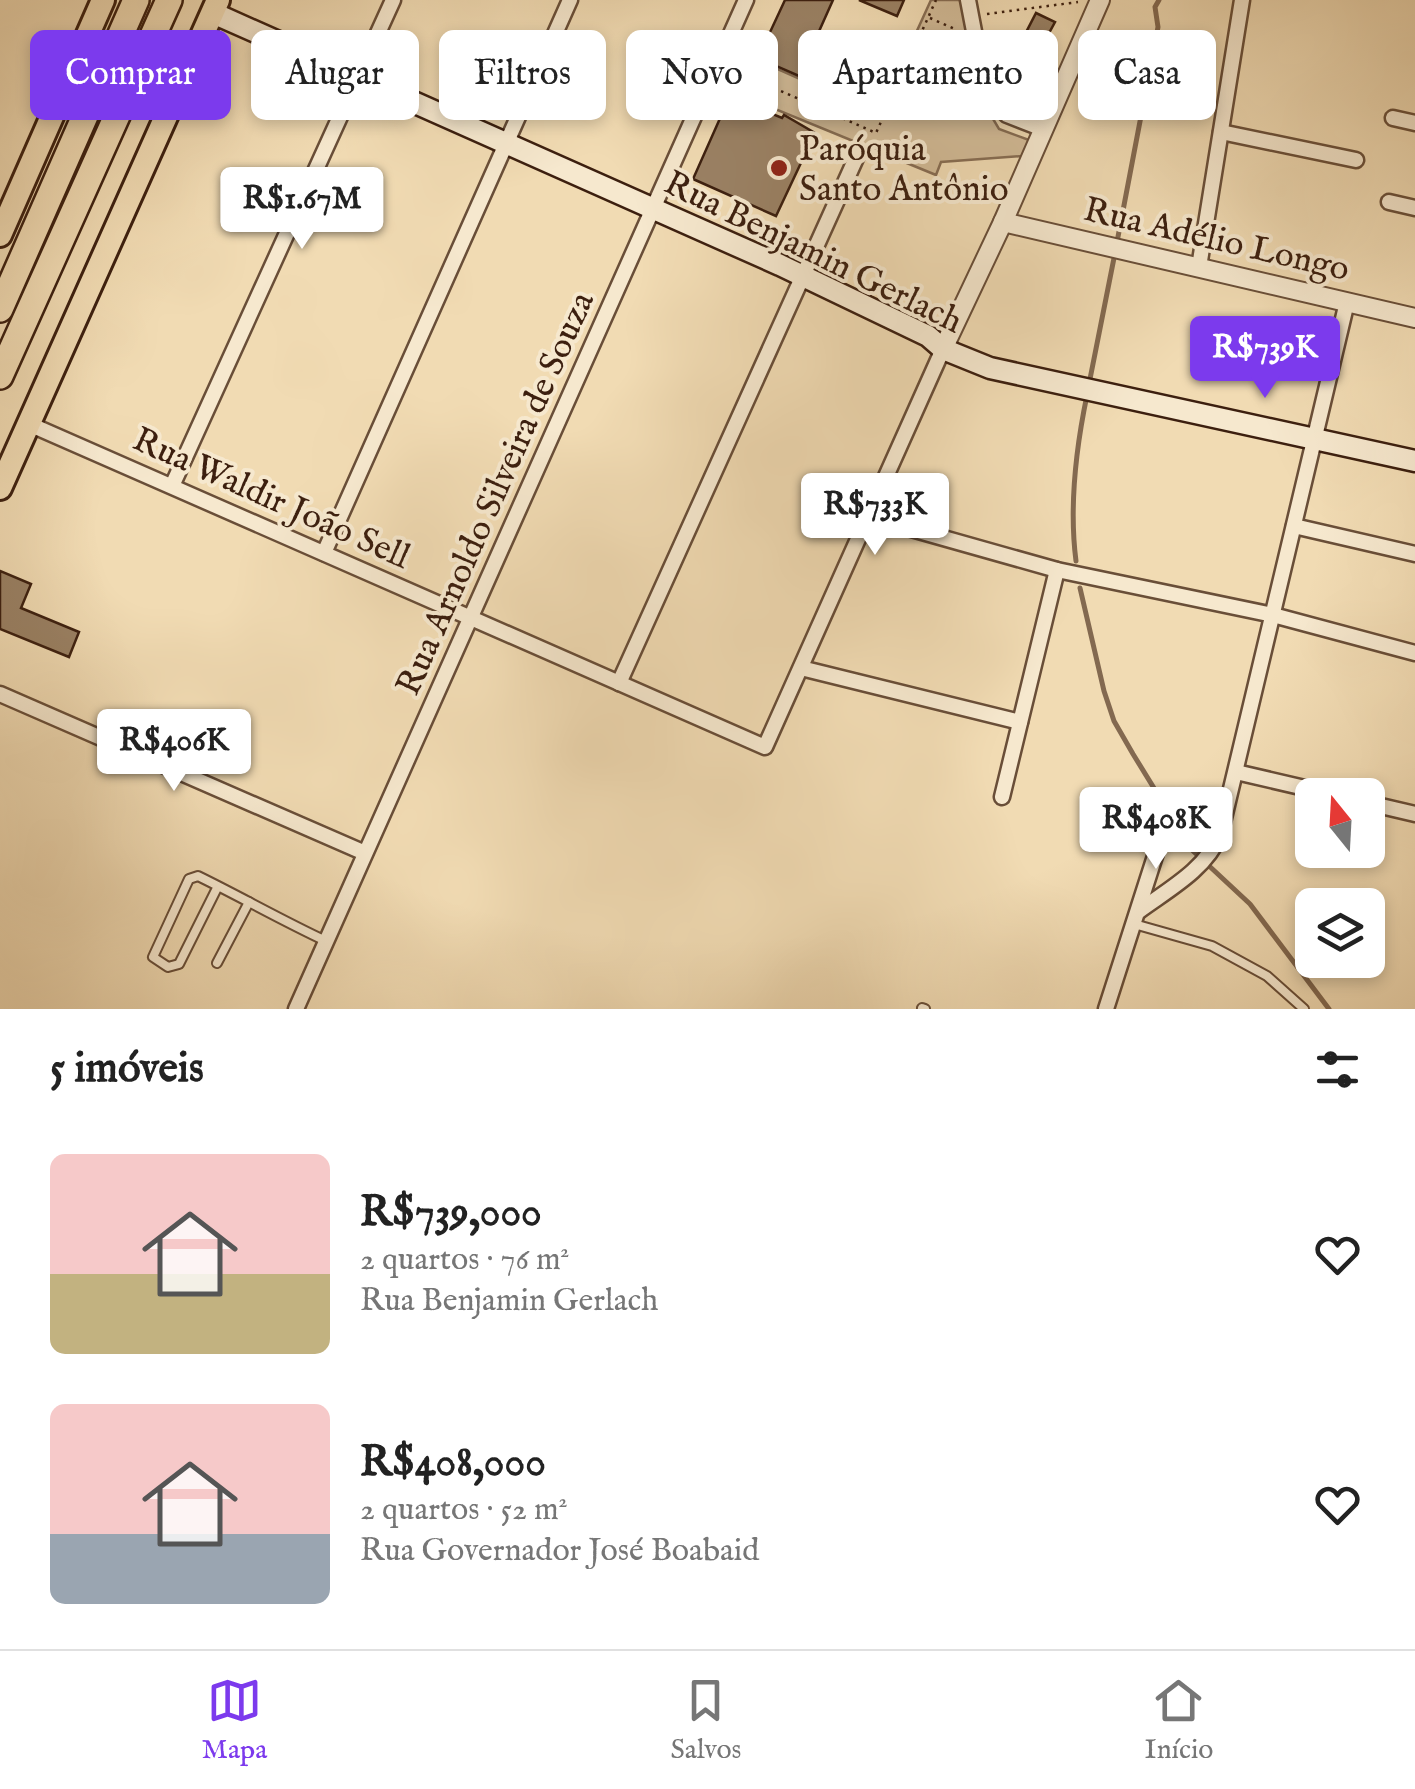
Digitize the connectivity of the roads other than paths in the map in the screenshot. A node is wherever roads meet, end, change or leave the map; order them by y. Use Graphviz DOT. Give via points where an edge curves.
graph roads {
  1 [pos="103,0"];
  2 [pos="136,0"];
  3 [pos="168,0"];
  4 [pos="393,0"];
  5 [pos="570,0"];
  6 [pos="746,0"];
  7 [pos="1100,0"];
  8 [pos="1242,0"];
  9 [pos="215,7"];
  10 [pos="969,7"];
  11 [pos="261,30"];
  12 [pos="380,30"];
  13 [pos="419,105"];
  14 [pos="1393,118"];
  15 [pos="339,120"];
  16 [pos="1415,124"];
  17 [pos="1043,129"];
  18 [pos="1221,132"];
  19 [pos="506,144"];
  20 [pos="857,156"];
  21 [pos="1356,160"];
  22 [pos="1389,202"];
  23 [pos="1415,208"];
  24 [pos="653,210"];
  25 [pos="1003,222"];
  26 [pos="0,235"];
  27 [pos="1199,267"];
  28 [pos="801,276"];
  29 [pos="1347,302"];
  30 [pos="0,309"];
  31 [pos="1415,318"];
  32 [pos="943,349"];
  33 [pos="0,376"];
  34 [pos="29,424"];
  35 [pos="1315,437"];
  36 [pos="1415,461"];
  37 [pos="172,486"];
  38 [pos="0,488"];
  39 [pos="870,517"];
  40 [pos="1294,526"];
  41 [pos="324,553"];
  42 [pos="1415,554"];
  43 [pos="1057,570"];
  44 [pos="1274,614"];
  45 [pos="471,618"];
  46 [pos="1415,653"];
  47 [pos="801,668"];
  48 [pos="619,683"];
  49 [pos="0,694"];
  50 [pos="1020,722"];
  51 [pos="1236,772"];
  52 [pos="1295,786"];
  53 [pos="1002,797"];
  54 [pos="1385,806"];
  55 [pos="1415,814"];
  56 [pos="1157,850"];
  57 [pos="365,853"];
  58 [pos="218,886"];
  59 [pos="249,902"];
  60 [pos="1136,918"];
  61 [pos="326,941"];
  62 [pos="216,963"];
  63 [pos="296,1009"];
  64 [pos="1106,1009"];
  65 [pos="1304,1009"];
  1 -- 26 [label="main road"];
  2 -- 30 [label="highway"];
  3 -- 33 [label="highway"];
  4 -- 12 [label="street"];
  5 -- 19 [label="street"];
  6 -- 24 [label="street, Rua Arnoldo Silveira de Souza"];
  7 -- 17 [label="street"];
  8 -- 18 [label="street"];
  9 -- 11 [label="main road, Rua Benjamin Gerlach"];
  9 -- 34 [label="main road"];
  10 -- 17 [label="street" via="986,94 1007,115"];
  13 -- 19 [label="main road, Rua Benjamin Gerlach"];
  14 -- 16 [label="street"];
  15 -- 37 [label="street"];
  17 -- 25 [label="street"];
  18 -- 21 [label="street"];
  18 -- 27 [label="street"];
  19 -- 24 [label="main road, Rua Benjamin Gerlach"];
  19 -- 41 [label="street"];
  20 -- 28 [label="street"];
  22 -- 23 [label="street"];
  24 -- 28 [label="main road, Rua Benjamin Gerlach"];
  24 -- 45 [label="street, Rua Arnoldo Silveira de Souza"];
  25 -- 27 [label="street, Rua Adélio Longo"];
  25 -- 32 [label="street"];
  27 -- 29 [label="street, Rua Adélio Longo"];
  28 -- 32 [label="main road, Rua Benjamin Gerlach"];
  28 -- 48 [label="street"];
  29 -- 31 [label="street, Rua Adélio Longo"];
  29 -- 35 [label="street"];
  32 -- 35 [label="main road, Rua Benjamin Gerlach" via="1074,388"];
  32 -- 39 [label="street"];
  34 -- 37 [label="street, Rua Waldir João Sell"];
  34 -- 38 [label="main road"];
  35 -- 36 [label="main road, Rua Benjamin Gerlach"];
  35 -- 40 [label="street"];
  37 -- 41 [label="street, Rua Waldir João Sell"];
  39 -- 43 [label="street"];
  39 -- 47 [label="street"];
  40 -- 42 [label="street"];
  40 -- 44 [label="street"];
  41 -- 45 [label="street, Rua Waldir João Sell"];
  43 -- 44 [label="street"];
  43 -- 50 [label="street"];
  44 -- 46 [label="street"];
  44 -- 51 [label="street"];
  45 -- 48 [label="street, Rua Waldir João Sell"];
  45 -- 57 [label="street, Rua Arnoldo Silveira de Souza"];
  47 -- 48 [label="street, Rua Waldir João Sell" via="765,748"];
  47 -- 50 [label="street"];
  49 -- 57 [label="street"];
  50 -- 53 [label="street"];
  51 -- 52 [label="street"];
  51 -- 60 [label="street" via="1214,849"];
  54 -- 55 [label="street"];
  56 -- 60 [label="street"];
  57 -- 61 [label="street, Rua Arnoldo Silveira de Souza"];
  58 -- 58 [label="lane" via="198,876 188,879 153,957 179,964"];
  58 -- 59 [label="lane"];
  59 -- 61 [label="lane"];
  59 -- 62 [label="lane"];
  60 -- 64 [label="street"];
  60 -- 65 [label="lane" via="1212,946 1267,976"];
  61 -- 63 [label="street, Rua Arnoldo Silveira de Souza"];
}
